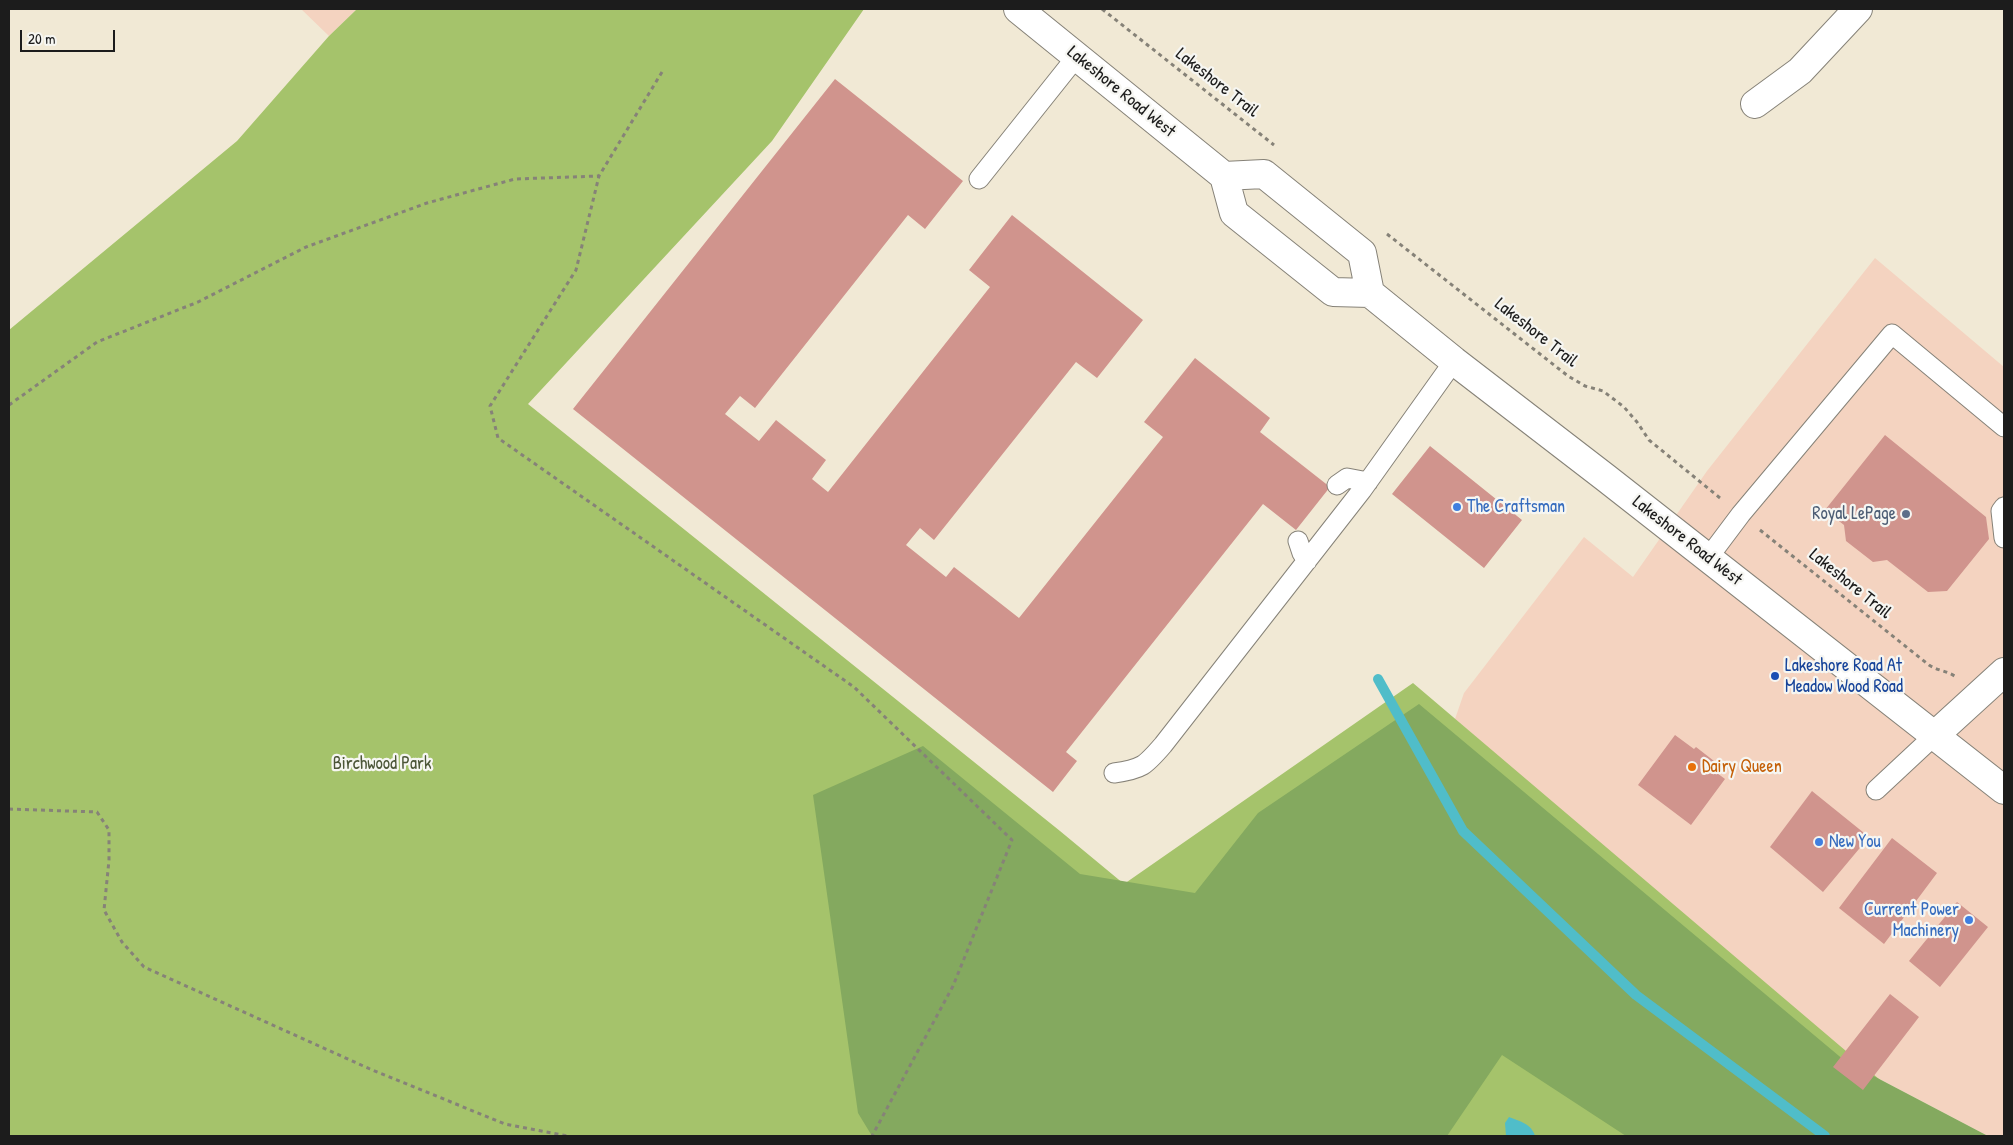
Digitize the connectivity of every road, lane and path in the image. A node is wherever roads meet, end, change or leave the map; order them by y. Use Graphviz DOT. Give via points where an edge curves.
graph roads {
  1 [pos="1018,9"];
  2 [pos="1102,9"];
  3 [pos="1858,9"];
  4 [pos="1077,56"];
  5 [pos="662,72"];
  6 [pos="1755,104"];
  7 [pos="1282,151"];
  8 [pos="599,176"];
  9 [pos="1224,176"];
  10 [pos="979,179"];
  11 [pos="1382,230"];
  12 [pos="1370,293"];
  13 [pos="1454,361"];
  14 [pos="9,405"];
  15 [pos="2004,427"];
  16 [pos="1368,482"];
  17 [pos="1337,485"];
  18 [pos="2004,507"];
  19 [pos="1741,514"];
  20 [pos="2004,538"];
  21 [pos="1298,541"];
  22 [pos="1708,558"];
  23 [pos="1307,562"];
  24 [pos="2004,672"];
  25 [pos="1951,673"];
  26 [pos="1935,735"];
  27 [pos="1114,773"];
  28 [pos="1876,790"];
  29 [pos="2004,790"];
  30 [pos="9,809"];
  31 [pos="568,1136"];
  32 [pos="872,1136"];
  1 -- 4 [label="main road, Lakeshore Road West"];
  2 -- 7 [label="path, Lakeshore Trail"];
  3 -- 6 [label="main road" via="1800,71"];
  4 -- 9 [label="main road, Lakeshore Road West"];
  4 -- 10 [label="lane"];
  5 -- 8 [label="path"];
  8 -- 14 [label="path" via="515,179 427,204 306,247 198,302 97,342"];
  8 -- 32 [label="path" via="576,270 490,406 498,438 854,687 1012,840 953,986"];
  9 -- 12 [label="main road" via="1234,213 1333,292"];
  9 -- 12 [label="main road" via="1264,174 1362,254"];
  11 -- 19 [label="path, Lakeshore Trail" via="1568,376 1603,392 1624,408 1648,440"];
  12 -- 13 [label="main road, Lakeshore Road West"];
  13 -- 16 [label="lane"];
  13 -- 22 [label="main road, Lakeshore Road West"];
  15 -- 19 [label="lane" via="1892,334"];
  16 -- 17 [label="lane" via="1347,478"];
  16 -- 23 [label="lane"];
  18 -- 20 [label="lane" via="2001,511"];
  19 -- 22 [label="lane"];
  19 -- 25 [label="path, Lakeshore Trail" via="1936,670"];
  21 -- 23 [label="lane"];
  22 -- 26 [label="main road, Lakeshore Road West"];
  23 -- 27 [label="lane" via="1149,762 1136,770"];
  24 -- 26 [label="main road"];
  26 -- 28 [label="lane"];
  26 -- 29 [label="main road, Lakeshore Road West"];
  30 -- 31 [label="path" via="97,812 110,830 104,910 122,942 144,967 505,1124"];
}
